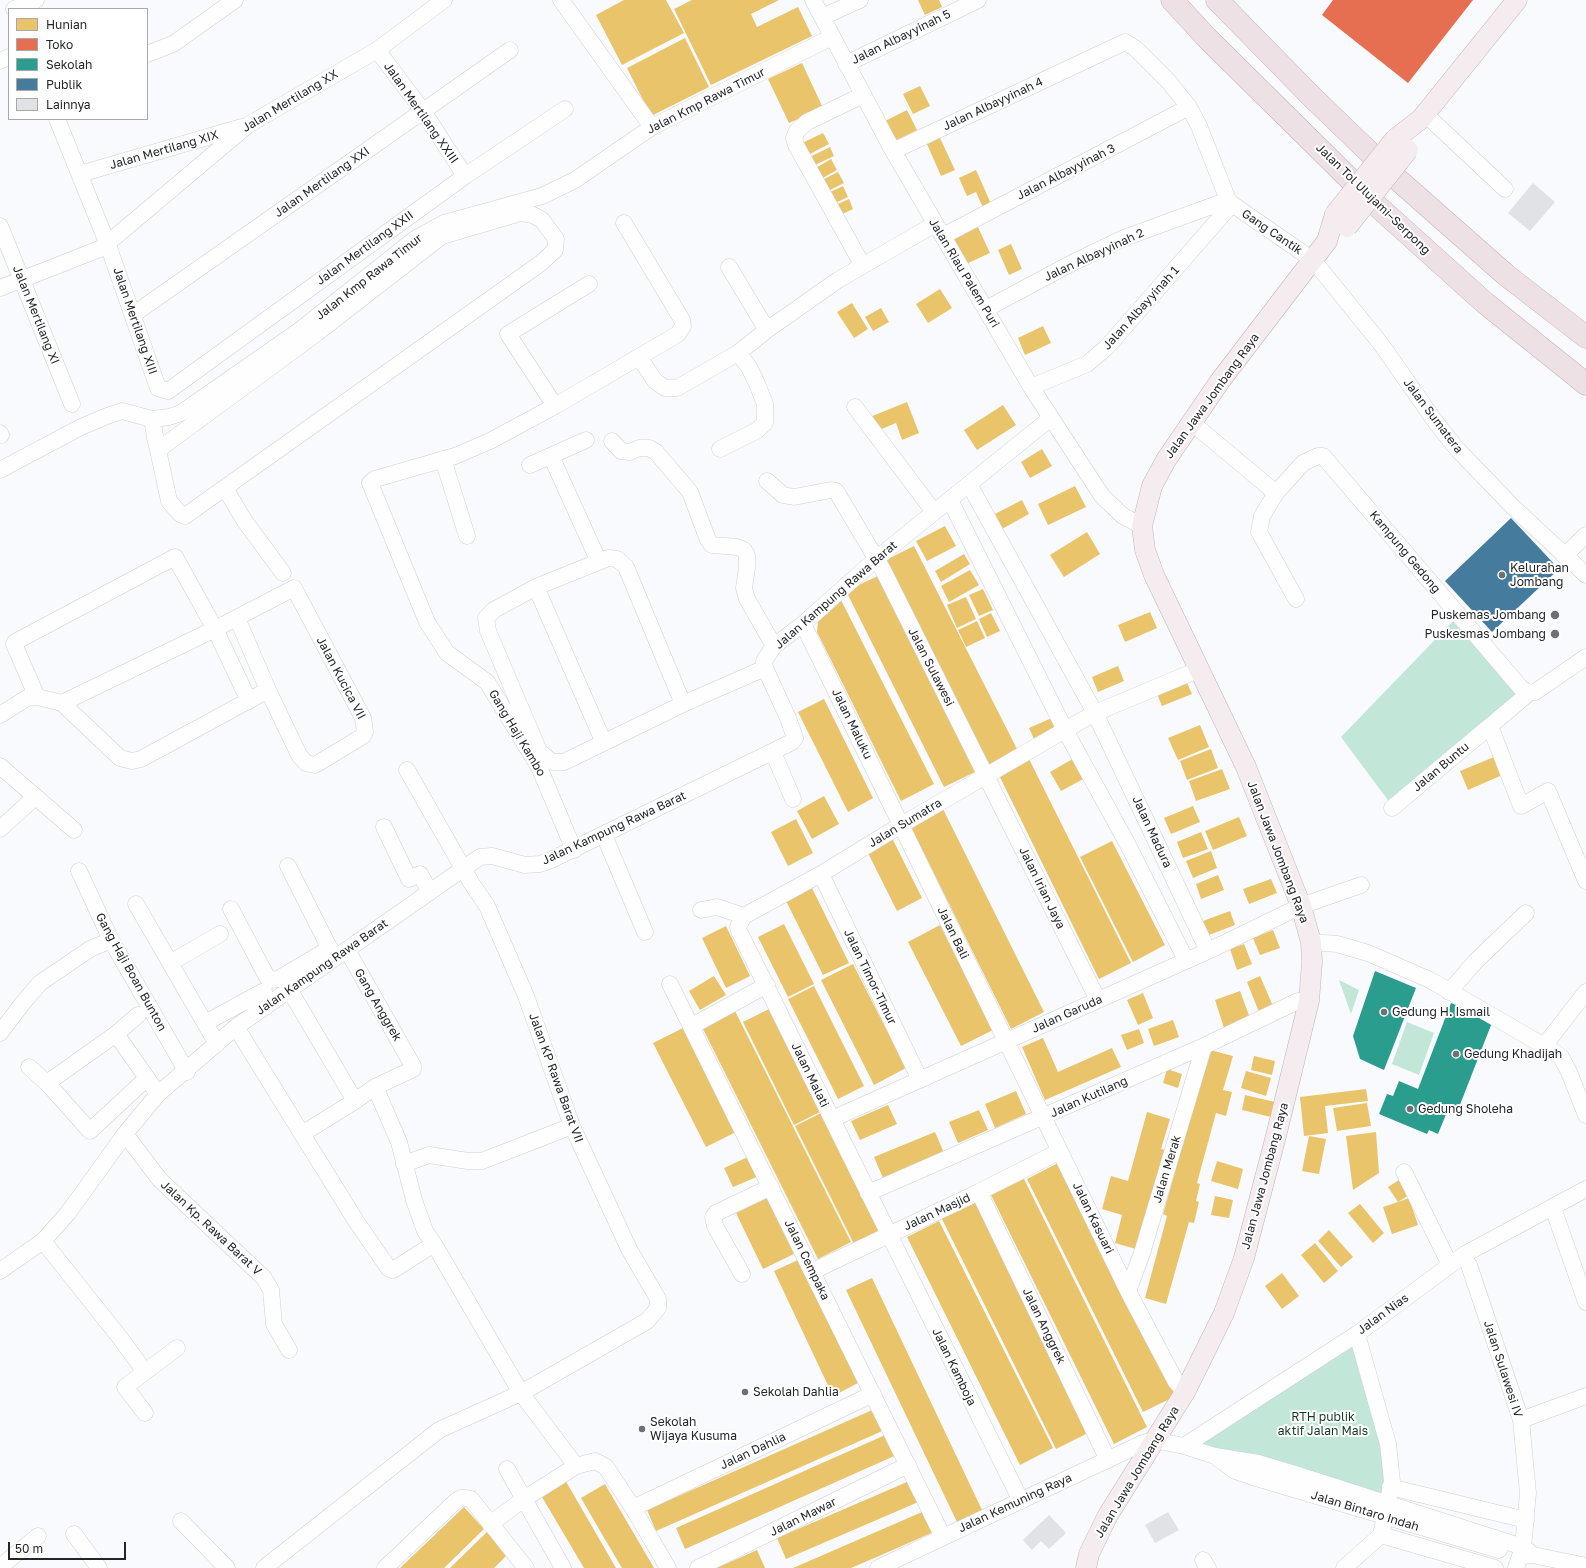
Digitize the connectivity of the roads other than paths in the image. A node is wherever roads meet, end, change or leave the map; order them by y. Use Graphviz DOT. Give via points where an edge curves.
graph roads {
  1 [pos="36,0"];
  2 [pos="235,0"];
  3 [pos="444,0"];
  4 [pos="561,0"];
  5 [pos="813,0"];
  6 [pos="860,0"];
  7 [pos="978,0"];
  8 [pos="1172,0"];
  9 [pos="1216,0"];
  10 [pos="1517,0"];
  11 [pos="16,8"];
  12 [pos="822,17"];
  13 [pos="832,37"];
  14 [pos="377,50"];
  15 [pos="510,50"];
  16 [pos="148,54"];
  17 [pos="846,64"];
  18 [pos="863,95"];
  19 [pos="1189,107"];
  20 [pos="565,109"];
  21 [pos="423,111"];
  22 [pos="1423,116"];
  23 [pos="57,120"];
  24 [pos="248,125"];
  25 [pos="652,127"];
  26 [pos="893,151"];
  27 [pos="80,174"];
  28 [pos="465,176"];
  29 [pos="1505,189"];
  30 [pos="1230,202"];
  31 [pos="624,223"];
  32 [pos="0,226"];
  33 [pos="939,231"];
  34 [pos="108,244"];
  35 [pos="859,259"];
  36 [pos="1313,260"];
  37 [pos="728,268"];
  38 [pos="21,280"];
  39 [pos="589,284"];
  40 [pos="0,288"];
  41 [pos="986,309"];
  42 [pos="134,314"];
  43 [pos="767,330"];
  44 [pos="1582,334"];
  45 [pos="738,353"];
  46 [pos="639,357"];
  47 [pos="1586,384"];
  48 [pos="1031,387"];
  49 [pos="168,391"];
  50 [pos="72,404"];
  51 [pos="555,406"];
  52 [pos="855,407"];
  53 [pos="1051,418"];
  54 [pos="152,419"];
  55 [pos="1191,422"];
  56 [pos="586,440"];
  57 [pos="612,442"];
  58 [pos="720,449"];
  59 [pos="158,450"];
  60 [pos="551,456"];
  61 [pos="443,459"];
  62 [pos="530,465"];
  63 [pos="0,470"];
  64 [pos="767,481"];
  65 [pos="969,484"];
  66 [pos="225,488"];
  67 [pos="1276,493"];
  68 [pos="950,500"];
  69 [pos="934,512"];
  70 [pos="1142,526"];
  71 [pos="1586,535"];
  72 [pos="467,536"];
  73 [pos="1564,556"];
  74 [pos="876,559"];
  75 [pos="599,562"];
  76 [pos="283,573"];
  77 [pos="1586,575"];
  78 [pos="536,586"];
  79 [pos="1296,599"];
  80 [pos="237,618"];
  81 [pos="803,624"];
  82 [pos="215,630"];
  83 [pos="774,646"];
  84 [pos="1586,657"];
  85 [pos="765,668"];
  86 [pos="1200,669"];
  87 [pos="268,690"];
  88 [pos="1529,693"];
  89 [pos="37,697"];
  90 [pos="249,701"];
  91 [pos="62,703"];
  92 [pos="683,704"];
  93 [pos="0,714"];
  94 [pos="1095,714"];
  95 [pos="1490,726"];
  96 [pos="1065,730"];
  97 [pos="604,743"];
  98 [pos="773,752"];
  99 [pos="0,766"];
  100 [pos="407,770"];
  101 [pos="986,775"];
  102 [pos="35,797"];
  103 [pos="793,799"];
  104 [pos="1392,808"];
  105 [pos="901,825"];
  106 [pos="384,828"];
  107 [pos="0,829"];
  108 [pos="74,830"];
  109 [pos="604,835"];
  110 [pos="574,850"];
  111 [pos="288,866"];
  112 [pos="464,869"];
  113 [pos="79,871"];
  114 [pos="821,874"];
  115 [pos="1586,881"];
  116 [pos="1361,885"];
  117 [pos="430,892"];
  118 [pos="136,904"];
  119 [pos="1301,906"];
  120 [pos="231,909"];
  121 [pos="701,910"];
  122 [pos="1526,913"];
  123 [pos="744,916"];
  124 [pos="645,932"];
  125 [pos="220,934"];
  126 [pos="110,940"];
  127 [pos="1311,942"];
  128 [pos="1208,951"];
  129 [pos="337,952"];
  130 [pos="1186,960"];
  131 [pos="170,963"];
  132 [pos="670,984"];
  133 [pos="767,985"];
  134 [pos="289,989"];
  135 [pos="264,991"];
  136 [pos="1449,992"];
  137 [pos="1586,992"];
  138 [pos="1098,1000"];
  139 [pos="1310,1001"];
  140 [pos="138,1015"];
  141 [pos="207,1026"];
  142 [pos="692,1026"];
  143 [pos="236,1027"];
  144 [pos="0,1032"];
  145 [pos="116,1034"];
  146 [pos="1006,1041"];
  147 [pos="218,1044"];
  148 [pos="1204,1046"];
  149 [pos="1544,1046"];
  150 [pos="29,1067"];
  151 [pos="186,1072"];
  152 [pos="147,1078"];
  153 [pos="920,1080"];
  154 [pos="47,1083"];
  155 [pos="375,1087"];
  156 [pos="158,1094"];
  157 [pos="355,1101"];
  158 [pos="1586,1114"];
  159 [pos="1043,1117"];
  160 [pos="832,1119"];
  161 [pos="572,1126"];
  162 [pos="126,1134"];
  163 [pos="302,1134"];
  164 [pos="1060,1151"];
  165 [pos="404,1164"];
  166 [pos="1404,1172"];
  167 [pos="771,1187"];
  168 [pos="1586,1189"];
  169 [pos="979,1192"];
  170 [pos="868,1193"];
  171 [pos="1553,1208"];
  172 [pos="888,1234"];
  173 [pos="43,1241"];
  174 [pos="434,1244"];
  175 [pos="1450,1265"];
  176 [pos="1469,1265"];
  177 [pos="0,1271"];
  178 [pos="813,1271"];
  179 [pos="742,1274"];
  180 [pos="1128,1291"];
  181 [pos="1586,1302"];
  182 [pos="1357,1334"];
  183 [pos="177,1348"];
  184 [pos="289,1350"];
  185 [pos="145,1372"];
  186 [pos="1185,1392"];
  187 [pos="521,1393"];
  188 [pos="873,1394"];
  189 [pos="1586,1396"];
  190 [pos="145,1413"];
  191 [pos="1521,1420"];
  192 [pos="1154,1440"];
  193 [pos="1184,1446"];
  194 [pos="1108,1460"];
  195 [pos="908,1465"];
  196 [pos="576,1466"];
  197 [pos="507,1469"];
  198 [pos="524,1499"];
  199 [pos="1021,1501"];
  200 [pos="1387,1502"];
  201 [pos="633,1508"];
  202 [pos="1526,1520"];
  203 [pos="181,1521"];
  204 [pos="490,1524"];
  205 [pos="74,1534"];
  206 [pos="1381,1535"];
  207 [pos="38,1536"];
  208 [pos="943,1537"];
  209 [pos="1523,1556"];
  210 [pos="517,1565"];
  211 [pos="1586,1566"];
  212 [pos="0,1567"];
  213 [pos="99,1568"];
  214 [pos="227,1568"];
  215 [pos="264,1568"];
  216 [pos="385,1568"];
  217 [pos="563,1568"];
  218 [pos="668,1568"];
  219 [pos="698,1568"];
  220 [pos="878,1568"];
  221 [pos="1086,1568"];
  222 [pos="1344,1568"];
  223 [pos="1495,1568"];
  1 -- 11 [label="street"];
  2 -- 16 [label="street" via="173,44"];
  3 -- 14 [label="street, Jalan Mertilang XX"];
  4 -- 25 [label="street"];
  5 -- 12 [label="street, Jalan Riau Palem Puri"];
  6 -- 12 [label="street"];
  7 -- 17 [label="street, Jalan Albayyinah 5"];
  8 -- 47 [label="highway, Jalan Tol Ulujami–Serpong" via="1375,204 1485,302"];
  9 -- 44 [label="highway" via="1312,98 1396,178 1506,275"];
  10 -- 22 [label="main road, Jalan Jawa Jombang Raya"];
  12 -- 13 [label="street, Jalan Riau Palem Puri"];
  13 -- 17 [label="street, Jalan Riau Palem Puri"];
  13 -- 25 [label="street, Jalan Kmp Rawa Timur"];
  14 -- 21 [label="street, Jalan Mertilang XXIII"];
  14 -- 24 [label="street, Jalan Mertilang XX"];
  15 -- 21 [label="street, Jalan Mertilang XXI"];
  17 -- 18 [label="street, Jalan Riau Palem Puri"];
  18 -- 26 [label="street, Jalan Riau Palem Puri"];
  18 -- 35 [label="street" via="808,122 796,131 794,138"];
  19 -- 26 [label="street, Jalan Albayyinah 4" via="1169,82 1135,48 1125,42"];
  19 -- 30 [label="street"];
  19 -- 33 [label="street, Jalan Albayyinah 3"];
  20 -- 28 [label="street, Jalan Mertilang XXII"];
  21 -- 28 [label="street, Jalan Mertilang XXIII"];
  21 -- 42 [label="street, Jalan Mertilang XXI"];
  22 -- 29 [label="street"];
  22 -- 36 [label="main road, Jalan Jawa Jombang Raya, bridge" via="1341,220"];
  23 -- 27 [label="street, Jalan Mertilang XIII"];
  24 -- 27 [label="street, Jalan Mertilang XIX"];
  24 -- 34 [label="street, Jalan Mertilang XX"];
  25 -- 54 [label="street, Jalan Kmp Rawa Timur" via="575,180 556,190 444,223 415,239 300,330 191,407 169,417"];
  26 -- 33 [label="street, Jalan Riau Palem Puri"];
  27 -- 34 [label="street, Jalan Mertilang XIII"];
  28 -- 49 [label="street, Jalan Mertilang XXII"];
  30 -- 36 [label="street, Gang Cantik"];
  30 -- 41 [label="street, Jalan Albayyinah 2" via="1124,238"];
  30 -- 48 [label="street, Jalan Albayyinah 1" via="1107,347 1087,364"];
  31 -- 46 [label="street" via="682,320 683,326 678,334"];
  32 -- 38 [label="street, Jalan Mertilang XI"];
  33 -- 41 [label="street, Jalan Riau Palem Puri"];
  33 -- 43 [label="street, Jalan Albayyinah 3" via="838,284"];
  34 -- 38 [label="street"];
  34 -- 42 [label="street, Jalan Mertilang XIII"];
  36 -- 55 [label="main road, Jalan Jawa Jombang Raya"];
  36 -- 73 [label="street, Jalan Sumatera" via="1381,344 1458,450"];
  37 -- 43 [label="street"];
  38 -- 40 [label="street"];
  38 -- 50 [label="street, Jalan Mertilang XI"];
  39 -- 51 [label="street" via="508,334"];
  41 -- 48 [label="street, Jalan Riau Palem Puri"];
  42 -- 49 [label="street, Jalan Mertilang XIII" via="158,388"];
  43 -- 45 [label="street, Jalan Albayyinah 3"];
  45 -- 46 [label="street, Jalan Albayyinah 3" via="678,388 665,388 656,381"];
  45 -- 58 [label="street" via="749,367 765,404 765,423 756,431"];
  46 -- 51 [label="street"];
  48 -- 53 [label="street, Jalan Riau Palem Puri"];
  51 -- 61 [label="street" via="490,441"];
  52 -- 69 [label="street"];
  53 -- 65 [label="street, Jalan Kampung Rawa Barat"];
  53 -- 70 [label="street, Jalan Riau Palem Puri" via="1102,496 1123,516"];
  54 -- 59 [label="street"];
  54 -- 63 [label="street, Jalan Kmp Rawa Timur" via="122,412 107,416"];
  55 -- 67 [label="street"];
  55 -- 70 [label="main road, Jalan Jawa Jombang Raya" via="1152,486"];
  56 -- 60 [label="street"];
  57 -- 83 [label="street" via="621,451 649,448 656,452 690,492 712,545 744,550 747,562 744,588 746,600"];
  59 -- 66 [label="street" via="169,501 180,514 185,516"];
  59 -- 66 [label="street" via="317,334 442,236 520,213 542,220 556,239 555,250 541,263"];
  60 -- 62 [label="street"];
  60 -- 75 [label="street"];
  61 -- 72 [label="street"];
  61 -- 110 [label="street, Gang Haji Kambo" via="375,479 371,481 370,486 427,622 447,653 487,682 539,767"];
  64 -- 74 [label="street" via="783,495 794,498 836,491"];
  65 -- 68 [label="street, Jalan Kampung Rawa Barat"];
  65 -- 94 [label="street"];
  66 -- 76 [label="street" via="244,520"];
  67 -- 79 [label="street, Kampung Gedong" via="1262,516 1259,532"];
  67 -- 88 [label="street, Kampung Gedong" via="1303,463 1323,456 1521,688"];
  68 -- 69 [label="street, Jalan Kampung Rawa Barat"];
  68 -- 96 [label="street"];
  69 -- 74 [label="street, Jalan Kampung Rawa Barat"];
  70 -- 86 [label="main road, Jalan Jawa Jombang Raya" via="1145,550 1154,576"];
  71 -- 73 [label="street"];
  73 -- 77 [label="street, Jalan Sumatera"];
  74 -- 81 [label="street, Jalan Kampung Rawa Barat"];
  74 -- 101 [label="street, Jalan Sulawesi"];
  75 -- 78 [label="street"];
  75 -- 92 [label="street" via="608,558 617,559 626,567"];
  78 -- 97 [label="street"];
  78 -- 97 [label="street" via="494,610 486,618 488,631 539,751 552,762 564,762"];
  80 -- 82 [label="street, Jalan Kucica VII"];
  80 -- 87 [label="street, Jalan Kucica VII"];
  80 -- 87 [label="street, Jalan Kucica VII" via="294,588 363,718 365,732 363,736 315,765 306,763 299,755"];
  81 -- 83 [label="street, Jalan Kampung Rawa Barat"];
  81 -- 105 [label="street, Jalan Maluku"];
  82 -- 89 [label="street" via="178,560 172,557 14,642"];
  82 -- 90 [label="street"];
  82 -- 91 [label="street, Jalan Kucica VII"];
  83 -- 85 [label="street, Jalan Kampung Rawa Barat" via="764,660"];
  84 -- 88 [label="street" via="1535,692"];
  85 -- 92 [label="street"];
  85 -- 98 [label="street, Jalan Kampung Rawa Barat" via="795,738"];
  86 -- 94 [label="street, Jalan Sumatra"];
  86 -- 119 [label="main road, Jalan Jawa Jombang Raya" via="1246,767"];
  87 -- 90 [label="street"];
  88 -- 95 [label="street"];
  89 -- 91 [label="street"];
  89 -- 93 [label="street" via="27,698"];
  90 -- 91 [label="street" via="141,759 132,761 120,758"];
  92 -- 97 [label="street"];
  94 -- 96 [label="street, Jalan Sumatra"];
  94 -- 128 [label="street, Jalan Madura"];
  95 -- 104 [label="street, Jalan Buntu"];
  95 -- 115 [label="street" via="1521,806 1548,791"];
  96 -- 101 [label="street, Jalan Sumatra"];
  96 -- 130 [label="street" via="1127,843"];
  98 -- 103 [label="street"];
  98 -- 109 [label="street, Jalan Kampung Rawa Barat"];
  99 -- 102 [label="street"];
  100 -- 112 [label="street, Jalan KP Rawa Barat VII"];
  101 -- 105 [label="street, Jalan Sumatra"];
  101 -- 138 [label="street, Jalan Irian Jaya"];
  102 -- 107 [label="street"];
  102 -- 108 [label="street"];
  105 -- 114 [label="street, Jalan Sumatra"];
  105 -- 146 [label="street, Jalan Bali"];
  106 -- 117 [label="street" via="409,880 420,874"];
  109 -- 110 [label="street, Jalan Kampung Rawa Barat"];
  109 -- 124 [label="street"];
  110 -- 112 [label="street, Jalan Kampung Rawa Barat" via="540,864 525,865 492,856 480,857"];
  111 -- 129 [label="street, Gang Anggrek"];
  112 -- 117 [label="street, Jalan Kampung Rawa Barat"];
  112 -- 161 [label="street, Jalan KP Rawa Barat VII" via="487,906 526,996"];
  113 -- 126 [label="street, Gang Haji Boan Bunton"];
  114 -- 123 [label="street, Jalan Sumatra"];
  114 -- 153 [label="street, Jalan Timor-Timur"];
  116 -- 119 [label="street, Jalan Garuda"];
  117 -- 129 [label="street, Jalan Kampung Rawa Barat"];
  118 -- 131 [label="street"];
  119 -- 127 [label="main road, Jalan Jawa Jombang Raya"];
  119 -- 128 [label="street, Jalan Garuda"];
  120 -- 129 [label="street" via="267,977 271,980"];
  121 -- 123 [label="street" via="717,906"];
  122 -- 136 [label="street" via="1491,945"];
  123 -- 133 [label="street, Jalan Malati" via="738,931"];
  125 -- 131 [label="street"];
  126 -- 144 [label="street" via="90,949 40,983"];
  126 -- 151 [label="street, Gang Haji Boan Bunton"];
  127 -- 136 [label="street" via="1338,944 1368,953 1430,980"];
  127 -- 139 [label="main road, Jalan Jawa Jombang Raya"];
  128 -- 130 [label="street, Jalan Garuda"];
  129 -- 134 [label="street, Jalan Kampung Rawa Barat"];
  129 -- 155 [label="street, Gang Anggrek" via="410,1060 413,1069"];
  130 -- 138 [label="street, Jalan Garuda"];
  131 -- 141 [label="street"];
  132 -- 142 [label="street, Jalan Cempaka"];
  133 -- 142 [label="street"];
  133 -- 160 [label="street, Jalan Malati"];
  134 -- 143 [label="street, Jalan Kampung Rawa Barat"];
  134 -- 157 [label="street"];
  135 -- 141 [label="street"];
  136 -- 149 [label="street"];
  137 -- 149 [label="street"];
  138 -- 146 [label="street, Jalan Garuda"];
  139 -- 148 [label="street, Jalan Kutilang" via="1298,1001"];
  139 -- 186 [label="main road, Jalan Jawa Jombang Raya" via="1244,1258 1224,1313"];
  140 -- 145 [label="street"];
  141 -- 147 [label="street"];
  142 -- 167 [label="street, Jalan Cempaka"];
  143 -- 147 [label="street, Jalan Kampung Rawa Barat"];
  143 -- 163 [label="street"];
  145 -- 152 [label="street"];
  145 -- 154 [label="street"];
  146 -- 153 [label="street, Jalan Garuda"];
  146 -- 159 [label="street, Jalan Kasuari"];
  147 -- 151 [label="street, Jalan Kampung Rawa Barat"];
  148 -- 159 [label="street, Jalan Kutilang"];
  148 -- 180 [label="street, Jalan Merak" via="1142,1253"];
  149 -- 158 [label="street" via="1561,1057"];
  150 -- 154 [label="street"];
  151 -- 156 [label="street, Jalan Kampung Rawa Barat"];
  152 -- 154 [label="street" via="90,1131"];
  152 -- 156 [label="street"];
  153 -- 160 [label="street, Jalan Garuda"];
  155 -- 157 [label="street"];
  155 -- 165 [label="street" via="399,1142"];
  156 -- 162 [label="street, Jalan Kampung Rawa Barat"];
  157 -- 163 [label="street"];
  159 -- 164 [label="street, Jalan Kasuari"];
  159 -- 170 [label="street, Jalan Kutilang"];
  160 -- 170 [label="street, Jalan Malati"];
  161 -- 165 [label="street" via="482,1161 429,1155"];
  161 -- 187 [label="street, Jalan KP Rawa Barat VII" via="629,1250 658,1299 658,1308 647,1321"];
  162 -- 173 [label="street, Jalan Kampung Rawa Barat" via="68,1213"];
  162 -- 184 [label="street, Jalan Kp. Rawa Barat V" via="160,1180 264,1278 271,1290 274,1324"];
  163 -- 174 [label="street" via="389,1270 393,1270"];
  164 -- 169 [label="street, Jalan Masjid"];
  164 -- 180 [label="street, Jalan Kasuari"];
  165 -- 174 [label="street" via="425,1231"];
  166 -- 175 [label="street"];
  167 -- 178 [label="street, Jalan Cempaka"];
  167 -- 179 [label="street" via="716,1213 713,1217 715,1226"];
  168 -- 171 [label="street, Jalan Nias"];
  169 -- 172 [label="street, Jalan Masjid"];
  169 -- 194 [label="street, Jalan Anggrek"];
  170 -- 172 [label="street, Jalan Malati"];
  171 -- 175 [label="street, Jalan Nias" via="1464,1254"];
  171 -- 181 [label="street"];
  172 -- 178 [label="street, Jalan Masjid"];
  172 -- 199 [label="street, Jalan Kamboja"];
  173 -- 177 [label="street, Jalan Kampung Rawa Barat"];
  173 -- 185 [label="street"];
  174 -- 187 [label="street"];
  175 -- 182 [label="street, Jalan Nias"];
  176 -- 191 [label="street, Jalan Sulawesi IV"];
  178 -- 188 [label="street, Jalan Cempaka"];
  180 -- 186 [label="street, Jalan Kasuari" via="1176,1382"];
  182 -- 193 [label="street, Jalan Nias"];
  182 -- 200 [label="street" via="1388,1444 1392,1481"];
  183 -- 185 [label="street"];
  185 -- 190 [label="street" via="125,1387"];
  186 -- 192 [label="main road, Jalan Jawa Jombang Raya"];
  187 -- 196 [label="street"];
  187 -- 215 [label="street" via="439,1430"];
  188 -- 195 [label="street, Jalan Cempaka"];
  188 -- 201 [label="street, Jalan Dahlia"];
  189 -- 191 [label="street"];
  191 -- 202 [label="street, Jalan Sulawesi IV" via="1528,1493"];
  192 -- 193 [label="street, Jalan Bintaro Indah"];
  192 -- 194 [label="street, Jalan Kemuning Raya"];
  192 -- 221 [label="main road, Jalan Jawa Jombang Raya" via="1108,1515 1089,1554"];
  193 -- 200 [label="street, Jalan Bintaro Indah" via="1215,1456 1258,1463"];
  194 -- 199 [label="street, Jalan Kemuning Raya"];
  195 -- 208 [label="street, Jalan Cempaka"];
  195 -- 219 [label="street, Jalan Mawar"];
  196 -- 198 [label="street"];
  196 -- 201 [label="street" via="595,1461 606,1466"];
  197 -- 198 [label="street"];
  198 -- 204 [label="street"];
  198 -- 217 [label="street"];
  199 -- 208 [label="street, Jalan Kemuning Raya"];
  200 -- 202 [label="street"];
  200 -- 206 [label="street"];
  200 -- 209 [label="street, Jalan Bintaro Indah"];
  201 -- 218 [label="street"];
  202 -- 209 [label="street, Jalan Sulawesi IV"];
  203 -- 214 [label="street"];
  204 -- 210 [label="street"];
  204 -- 216 [label="street" via="471,1500 461,1498"];
  205 -- 213 [label="street"];
  206 -- 222 [label="street"];
  206 -- 223 [label="street"];
  207 -- 212 [label="street"];
  208 -- 220 [label="street, Jalan Kemuning Raya"];
  209 -- 211 [label="street, Jalan Bintaro Indah"];
}
